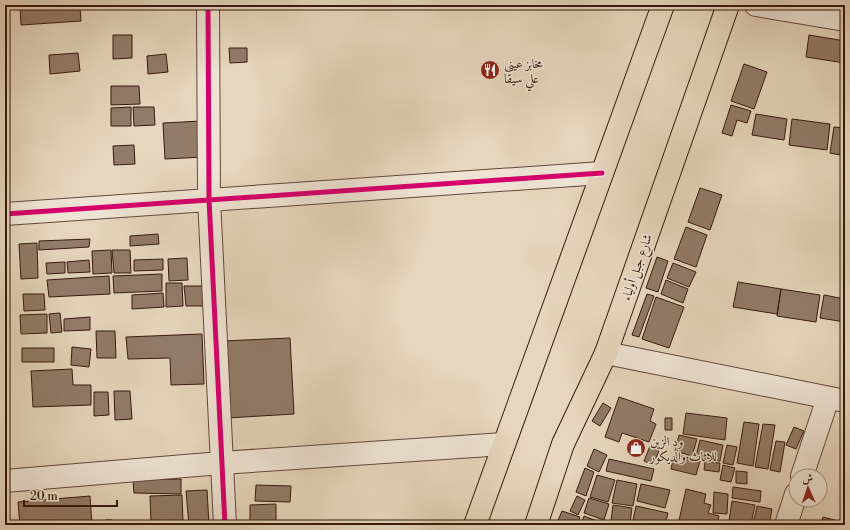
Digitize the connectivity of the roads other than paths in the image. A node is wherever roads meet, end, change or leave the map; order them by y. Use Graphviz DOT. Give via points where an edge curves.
graph roads {
  1 [pos="208,5"];
  2 [pos="663,5"];
  3 [pos="728,5"];
  4 [pos="756,5"];
  5 [pos="845,20"];
  6 [pos="602,172"];
  7 [pos="209,199"];
  8 [pos="5,214"];
  9 [pos="606,353"];
  10 [pos="836,399"];
  11 [pos="504,444"];
  12 [pos="221,463"];
  13 [pos="806,468"];
  14 [pos="5,481"];
  15 [pos="791,508"];
  16 [pos="225,525"];
  17 [pos="475,525"];
  18 [pos="536,525"];
  19 [pos="786,525"];
  1 -- 7 [label="street"];
  2 -- 6 [label="main road"];
  3 -- 9 [label="main road, شارع جبل أولياء"];
  4 -- 5 [label="street"];
  6 -- 7 [label="street"];
  6 -- 11 [label="main road"];
  7 -- 8 [label="street"];
  7 -- 12 [label="street"];
  9 -- 10 [label="street"];
  9 -- 18 [label="main road, شارع جبل أولياء" via="563,444"];
  10 -- 13 [label="street"];
  11 -- 12 [label="street"];
  11 -- 17 [label="main road"];
  12 -- 14 [label="street"];
  12 -- 16 [label="street"];
  15 -- 19 [label="street"];
}
